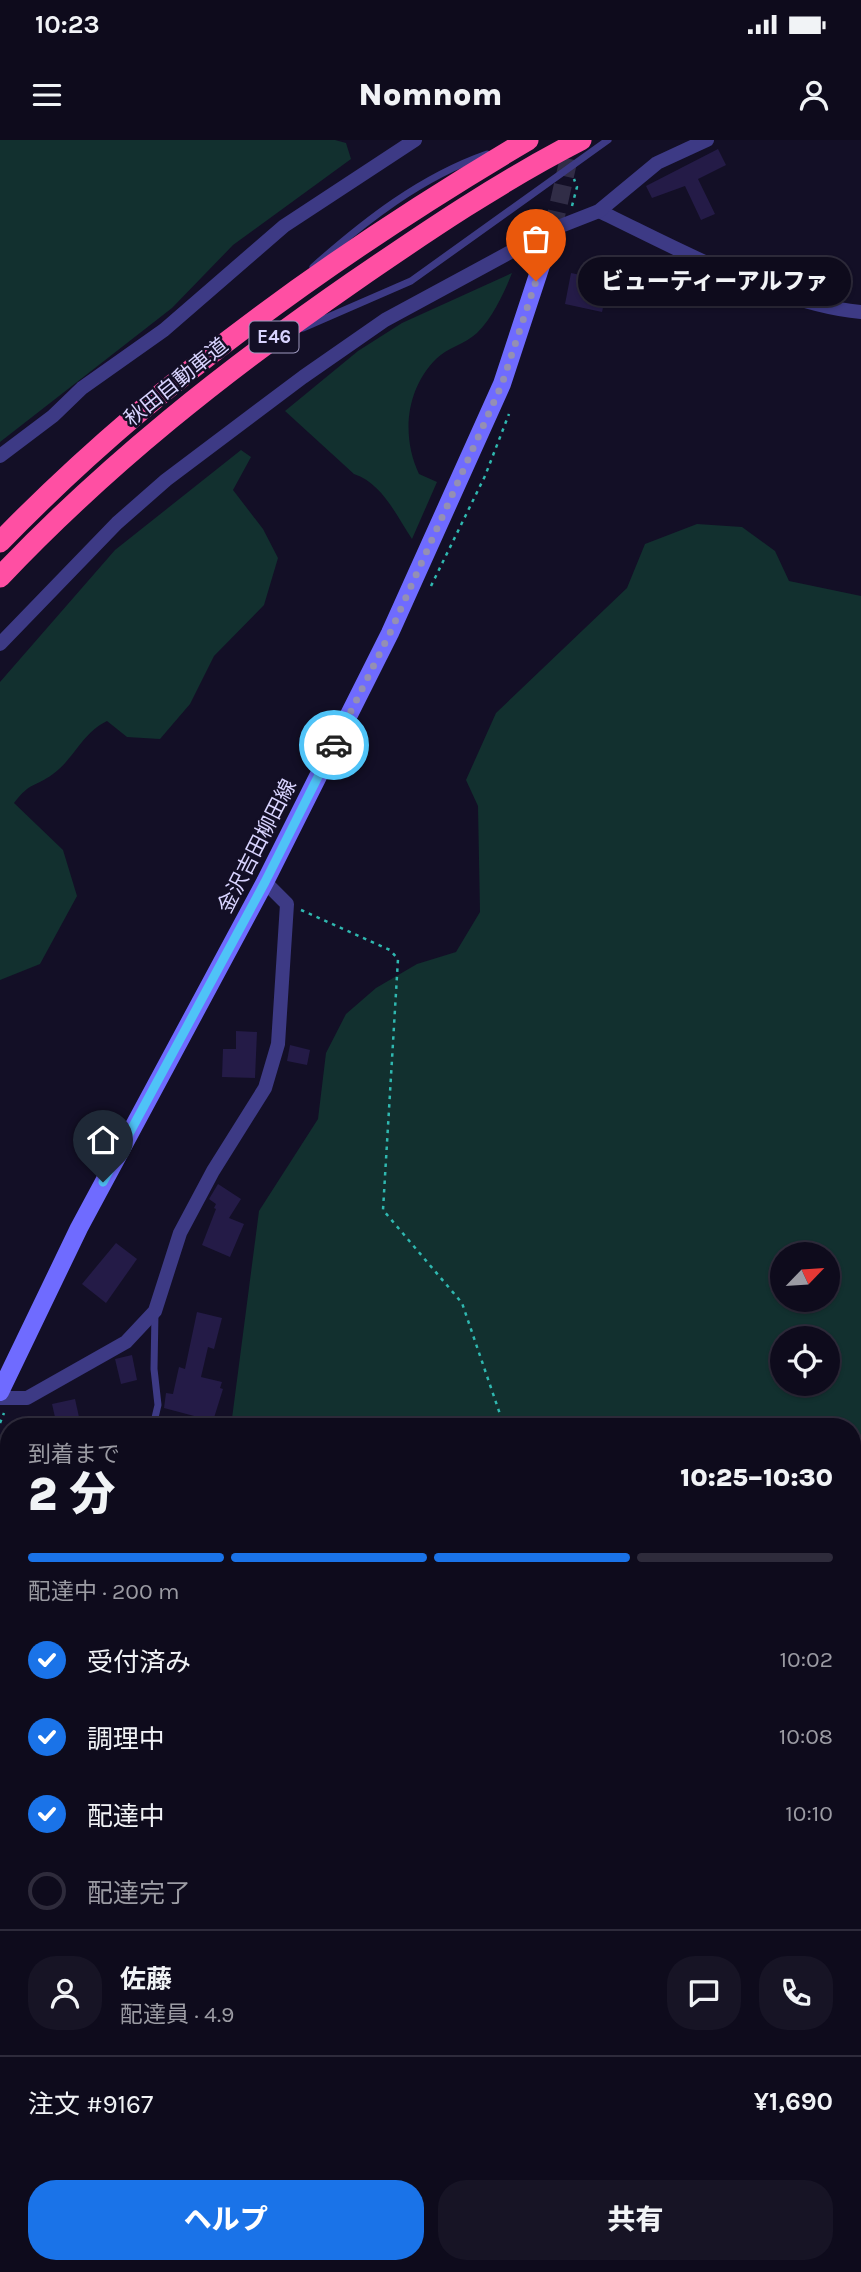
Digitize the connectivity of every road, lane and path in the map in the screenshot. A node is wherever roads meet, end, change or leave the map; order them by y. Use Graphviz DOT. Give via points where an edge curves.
graph roads {
  1 [pos="415,140"];
  2 [pos="513,140"];
  3 [pos="528,140"];
  4 [pos="582,140"];
  5 [pos="608,140"];
  6 [pos="706,140"];
  7 [pos="598,211"];
  8 [pos="553,229"];
  9 [pos="861,312"];
  10 [pos="241,329"];
  11 [pos="255,350"];
  12 [pos="0,456"];
  13 [pos="0,542"];
  14 [pos="0,577"];
  15 [pos="0,644"];
  16 [pos="265,882"];
  17 [pos="287,904"];
  18 [pos="155,1311"];
  19 [pos="0,1392"];
  20 [pos="0,1398"];
  21 [pos="155,1418"];
  22 [pos="501,1418"];
  1 -- 12 [label="street" via="284,226 164,330 82,387 54,416"];
  2 -- 10 [label="lane" via="455,166 363,223"];
  3 -- 10 [label="highway, 秋田自動車道 / E46" via="446,188"];
  4 -- 11 [label="highway, 秋田自動車道 / E46" via="460,209"];
  5 -- 11 [label="lane" via="411,281"];
  6 -- 7 [label="street" via="657,163"];
  7 -- 8 [label="street"];
  7 -- 9 [label="street" via="719,268 828,309"];
  8 -- 15 [label="street" via="385,320 187,464 117,523"];
  8 -- 16 [label="main road, 金沢吉田柳田線" via="502,384 390,633"];
  10 -- 13 [label="highway, 秋田自動車道 / E46" via="124,426"];
  11 -- 14 [label="highway, 秋田自動車道 / E46" via="138,445"];
  16 -- 17 [label="street"];
  16 -- 19 [label="main road, 金沢吉田柳田線" via="79,1228"];
  17 -- 18 [label="street" via="278,1044 265,1088 180,1233"];
  17 -- 22 [label="path" via="390,950 398,960 383,1210 462,1303"];
  18 -- 20 [label="street" via="126,1342 38,1392 27,1398"];
  18 -- 21 [label="lane"];
}
